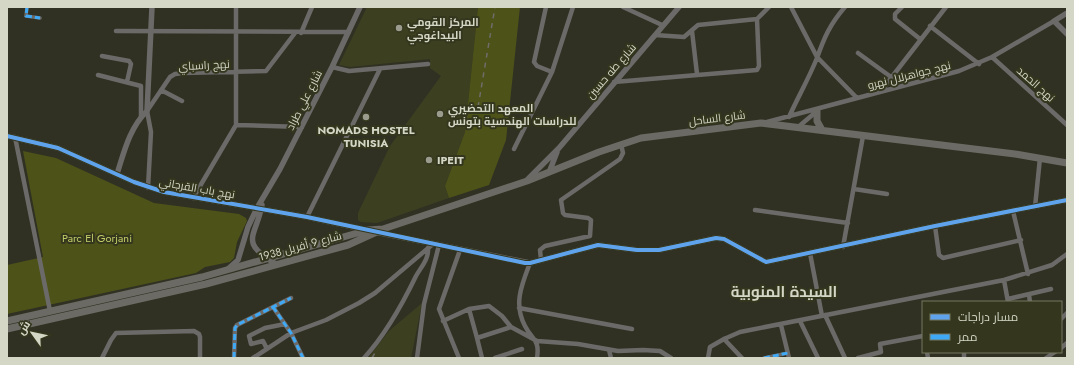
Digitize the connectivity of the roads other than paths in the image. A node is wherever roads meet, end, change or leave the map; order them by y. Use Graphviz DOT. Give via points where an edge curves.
graph roads {
  1 [pos="26,7"];
  2 [pos="152,7"];
  3 [pos="236,7"];
  4 [pos="312,7"];
  5 [pos="360,7"];
  6 [pos="546,7"];
  7 [pos="573,7"];
  8 [pos="623,7"];
  9 [pos="679,7"];
  10 [pos="768,7"];
  11 [pos="791,7"];
  12 [pos="844,7"];
  13 [pos="902,7"];
  14 [pos="946,7"];
  15 [pos="1067,13"];
  16 [pos="40,18"];
  17 [pos="757,19"];
  18 [pos="1054,21"];
  19 [pos="662,26"];
  20 [pos="930,26"];
  21 [pos="116,31"];
  22 [pos="151,31"];
  23 [pos="692,31"];
  24 [pos="236,32"];
  25 [pos="349,32"];
  26 [pos="295,33"];
  27 [pos="301,33"];
  28 [pos="1067,34"];
  29 [pos="655,35"];
  30 [pos="920,39"];
  31 [pos="858,53"];
  32 [pos="102,56"];
  33 [pos="817,57"];
  34 [pos="992,57"];
  35 [pos="428,64"];
  36 [pos="979,64"];
  37 [pos="332,67"];
  38 [pos="380,69"];
  39 [pos="237,72"];
  40 [pos="552,72"];
  41 [pos="697,74"];
  42 [pos="98,75"];
  43 [pos="891,77"];
  44 [pos="127,82"];
  45 [pos="614,82"];
  46 [pos="161,90"];
  47 [pos="881,91"];
  48 [pos="857,98"];
  49 [pos="182,101"];
  50 [pos="819,109"];
  51 [pos="147,111"];
  52 [pos="141,117"];
  53 [pos="789,117"];
  54 [pos="761,123"];
  55 [pos="236,125"];
  56 [pos="1067,125"];
  57 [pos="302,127"];
  58 [pos="797,128"];
  59 [pos="822,130"];
  60 [pos="7,136"];
  61 [pos="863,136"];
  62 [pos="14,137"];
  63 [pos="621,144"];
  64 [pos="559,148"];
  65 [pos="514,149"];
  66 [pos="1040,158"];
  67 [pos="1067,163"];
  68 [pos="550,170"];
  69 [pos="117,174"];
  70 [pos="527,181"];
  71 [pos="148,188"];
  72 [pos="854,190"];
  73 [pos="887,194"];
  74 [pos="193,198"];
  75 [pos="1067,200"];
  76 [pos="1035,207"];
  77 [pos="259,208"];
  78 [pos="755,210"];
  79 [pos="1013,211"];
  80 [pos="307,217"];
  81 [pos="848,223"];
  82 [pos="345,226"];
  83 [pos="935,226"];
  84 [pos="368,230"];
  85 [pos="381,231"];
  86 [pos="346,237"];
  87 [pos="1020,240"];
  88 [pos="436,244"];
  89 [pos="348,245"];
  90 [pos="843,247"];
  91 [pos="428,248"];
  92 [pos="460,250"];
  93 [pos="810,253"];
  94 [pos="1067,254"];
  95 [pos="268,260"];
  96 [pos="541,260"];
  97 [pos="530,263"];
  98 [pos="276,264"];
  99 [pos="225,270"];
  100 [pos="1028,274"];
  101 [pos="1004,280"];
  102 [pos="1051,289"];
  103 [pos="1029,295"];
  104 [pos="291,298"];
  105 [pos="1008,301"];
  106 [pos="1030,301"];
  107 [pos="273,307"];
  108 [pos="519,308"];
  109 [pos="470,309"];
  110 [pos="50,311"];
  111 [pos="824,315"];
  112 [pos="7,321"];
  113 [pos="443,321"];
  114 [pos="800,321"];
  115 [pos="285,324"];
  116 [pos="781,325"];
  117 [pos="511,327"];
  118 [pos="7,329"];
  119 [pos="632,329"];
  120 [pos="291,332"];
  121 [pos="922,336"];
  122 [pos="477,338"];
  123 [pos="724,338"];
  124 [pos="537,341"];
  125 [pos="267,349"];
  126 [pos="522,349"];
  127 [pos="609,350"];
  128 [pos="789,355"];
  129 [pos="102,358"];
  130 [pos="200,358"];
  131 [pos="234,358"];
  132 [pos="253,358"];
  133 [pos="303,358"];
  134 [pos="364,358"];
  135 [pos="417,358"];
  136 [pos="459,358"];
  137 [pos="482,358"];
  138 [pos="495,358"];
  139 [pos="537,358"];
  140 [pos="611,358"];
  141 [pos="671,358"];
  142 [pos="708,358"];
  143 [pos="742,358"];
  144 [pos="764,358"];
  145 [pos="818,358"];
  146 [pos="845,358"];
  147 [pos="858,358"];
  1 -- 16 [label="street" via="26,16"];
  2 -- 22 [label="street"];
  3 -- 24 [label="street"];
  4 -- 27 [label="street"];
  5 -- 25 [label="street, شارع علي طراد"];
  6 -- 40 [label="street" via="534,62 536,66"];
  7 -- 40 [label="street"];
  8 -- 19 [label="street"];
  9 -- 19 [label="street, شارع طه حسين"];
  10 -- 17 [label="street"];
  11 -- 33 [label="street"];
  12 -- 33 [label="street" via="830,25"];
  13 -- 30 [label="street" via="895,14 895,19"];
  14 -- 20 [label="street"];
  15 -- 18 [label="street"];
  17 -- 23 [label="street" via="698,25"];
  17 -- 41 [label="street" via="758,69"];
  18 -- 28 [label="street"];
  18 -- 34 [label="street, نهج جواهرلال نهرو"];
  19 -- 29 [label="street, شارع طه حسين"];
  20 -- 30 [label="street"];
  20 -- 36 [label="street"];
  21 -- 22 [label="street"];
  22 -- 24 [label="street"];
  22 -- 51 [label="street"];
  23 -- 29 [label="street" via="684,37"];
  23 -- 41 [label="street"];
  24 -- 26 [label="street"];
  24 -- 39 [label="street"];
  25 -- 27 [label="street"];
  25 -- 37 [label="street, شارع علي طراد"];
  26 -- 27 [label="street"];
  26 -- 39 [label="street, نهج راسباي" via="268,70"];
  29 -- 45 [label="street, شارع طه حسين"];
  30 -- 43 [label="street"];
  31 -- 43 [label="street"];
  32 -- 44 [label="street" via="129,61 131,64"];
  33 -- 48 [label="street"];
  33 -- 53 [label="street"];
  34 -- 36 [label="street, نهج جواهرلال نهرو"];
  34 -- 56 [label="street, نهج الحمد"];
  35 -- 38 [label="street"];
  36 -- 47 [label="street, نهج جواهرلال نهرو" via="959,72"];
  37 -- 38 [label="street" via="349,71"];
  37 -- 57 [label="street, شارع علي طراد"];
  38 -- 80 [label="street"];
  39 -- 46 [label="street, نهج راسباي" via="175,74"];
  39 -- 55 [label="street"];
  40 -- 65 [label="street"];
  41 -- 45 [label="street"];
  42 -- 44 [label="street"];
  43 -- 47 [label="street"];
  44 -- 52 [label="street" via="142,88"];
  45 -- 64 [label="street, شارع طه حسين"];
  46 -- 49 [label="street"];
  46 -- 51 [label="street, نهج راسباي"];
  47 -- 48 [label="street, نهج جواهرلال نهرو"];
  48 -- 50 [label="street, نهج جواهرلال نهرو"];
  50 -- 53 [label="street, نهج جواهرلال نهرو"];
  50 -- 58 [label="street"];
  50 -- 59 [label="main road" via="816,120"];
  51 -- 52 [label="street"];
  51 -- 71 [label="street" via="151,132"];
  52 -- 69 [label="street" via="129,138"];
  53 -- 54 [label="street, نهج جواهرلال نهرو"];
  54 -- 58 [label="main road, شارع الساحل"];
  54 -- 63 [label="main road, شارع الساحل" via="641,138"];
  55 -- 57 [label="street"];
  55 -- 74 [label="street"];
  57 -- 77 [label="street, شارع علي طراد"];
  58 -- 59 [label="main road, شارع الساحل"];
  59 -- 61 [label="main road, شارع الساحل"];
  60 -- 62 [label="street, نهج باب القرجاني"];
  61 -- 66 [label="main road, شارع الساحل"];
  61 -- 72 [label="street"];
  62 -- 69 [label="street, نهج باب القرجاني" via="58,148"];
  62 -- 110 [label="street"];
  63 -- 68 [label="main road, شارع الساحل"];
  63 -- 96 [label="street" via="623,153 620,159 561,200 565,215 591,220 590,236 545,246 540,250"];
  64 -- 68 [label="street"];
  64 -- 70 [label="street"];
  66 -- 67 [label="main road, شارع الساحل"];
  66 -- 76 [label="street"];
  68 -- 70 [label="main road, شارع الساحل"];
  69 -- 71 [label="street, نهج باب القرجاني"];
  70 -- 85 [label="main road, شارع الساحل"];
  71 -- 74 [label="street, نهج باب القرجاني"];
  72 -- 73 [label="street"];
  72 -- 81 [label="street"];
  74 -- 77 [label="street, نهج باب القرجاني"];
  75 -- 76 [label="street"];
  76 -- 79 [label="street"];
  77 -- 80 [label="street, نهج باب القرجاني"];
  77 -- 95 [label="street, شارع علي طراد" via="252,237 255,248"];
  77 -- 99 [label="street, شارع علي طراد" via="248,227 238,260"];
  78 -- 81 [label="street"];
  79 -- 83 [label="street"];
  79 -- 87 [label="street"];
  80 -- 82 [label="street, نهج باب القرجاني"];
  81 -- 90 [label="street"];
  82 -- 84 [label="street, نهج باب القرجاني"];
  82 -- 86 [label="street" via="349,231"];
  83 -- 87 [label="street" via="939,255 943,258"];
  83 -- 90 [label="street"];
  84 -- 85 [label="main road, شارع 9 أفريل 1938"];
  84 -- 86 [label="main road, شارع 9 أفريل 1938"];
  85 -- 88 [label="street"];
  85 -- 89 [label="main road, شارع 9 أفريل 1938"];
  86 -- 89 [label="street"];
  86 -- 95 [label="main road, شارع 9 أفريل 1938"];
  87 -- 100 [label="street"];
  88 -- 91 [label="street"];
  88 -- 92 [label="street"];
  88 -- 135 [label="street"];
  89 -- 98 [label="main road, شارع 9 أفريل 1938"];
  90 -- 93 [label="street"];
  91 -- 120 [label="street" via="359,304 326,320"];
  91 -- 134 [label="street" via="427,258 408,294 386,330"];
  92 -- 97 [label="street"];
  92 -- 113 [label="street" via="440,304"];
  93 -- 96 [label="street" via="765,262 724,239 716,238 660,250 598,245"];
  93 -- 111 [label="street"];
  94 -- 100 [label="street" via="1052,265"];
  95 -- 98 [label="street, شارع علي طراد"];
  95 -- 99 [label="main road, شارع 9 أفريل 1938"];
  96 -- 97 [label="street"];
  97 -- 108 [label="street" via="520,292"];
  98 -- 118 [label="main road, شارع 9 أفريل 1938" via="206,284"];
  99 -- 110 [label="main road, شارع 9 أفريل 1938"];
  100 -- 101 [label="street"];
  101 -- 105 [label="street"];
  101 -- 111 [label="street"];
  102 -- 103 [label="street"];
  103 -- 105 [label="street"];
  103 -- 106 [label="street"];
  104 -- 107 [label="street"];
  107 -- 115 [label="street"];
  107 -- 131 [label="street" via="237,325"];
  108 -- 119 [label="street"];
  108 -- 124 [label="street" via="525,327"];
  109 -- 113 [label="street"];
  109 -- 117 [label="street" via="491,307"];
  109 -- 122 [label="street"];
  110 -- 112 [label="main road, شارع 9 أفريل 1938"];
  111 -- 114 [label="street"];
  111 -- 146 [label="street"];
  113 -- 136 [label="street"];
  114 -- 116 [label="street"];
  114 -- 145 [label="street"];
  115 -- 120 [label="street"];
  115 -- 125 [label="street" via="265,328 248,336 251,344 263,341"];
  116 -- 123 [label="street" via="740,332"];
  116 -- 128 [label="street"];
  117 -- 122 [label="street"];
  117 -- 124 [label="street"];
  120 -- 125 [label="street"];
  120 -- 133 [label="street"];
  121 -- 147 [label="street" via="880,344 880,352"];
  122 -- 137 [label="street"];
  123 -- 142 [label="street" via="708,348"];
  123 -- 143 [label="street"];
  124 -- 127 [label="street" via="578,344"];
  124 -- 139 [label="street"];
  125 -- 132 [label="street"];
  126 -- 138 [label="street"];
  127 -- 140 [label="street"];
  127 -- 141 [label="street" via="660,351"];
  128 -- 144 [label="street"];
  129 -- 130 [label="street" via="116,333 150,332 197,332 200,337"];
}
